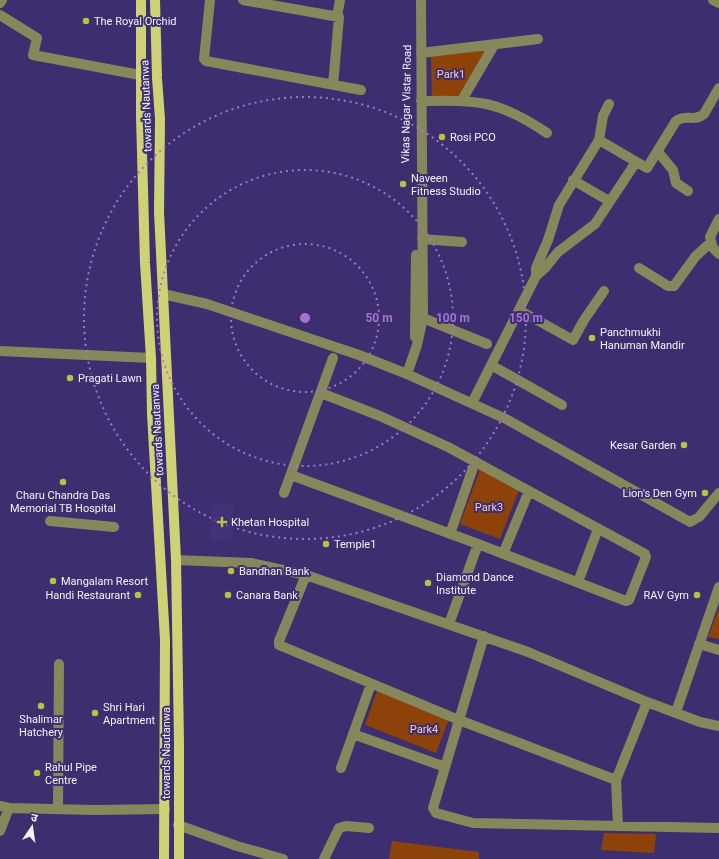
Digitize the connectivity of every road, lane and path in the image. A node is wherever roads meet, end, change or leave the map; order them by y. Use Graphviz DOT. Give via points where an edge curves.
graph roads {
  1 [pos="2,0"];
  2 [pos="140,0"];
  3 [pos="155,0"];
  4 [pos="210,0"];
  5 [pos="243,0"];
  6 [pos="340,0"];
  7 [pos="420,0"];
  8 [pos="713,0"];
  9 [pos="719,2"];
  10 [pos="0,3"];
  11 [pos="0,15"];
  12 [pos="337,16"];
  13 [pos="538,39"];
  14 [pos="494,45"];
  15 [pos="421,53"];
  16 [pos="140,75"];
  17 [pos="333,85"];
  18 [pos="719,88"];
  19 [pos="361,90"];
  20 [pos="462,100"];
  21 [pos="421,101"];
  22 [pos="609,104"];
  23 [pos="547,133"];
  24 [pos="599,140"];
  25 [pos="658,152"];
  26 [pos="636,162"];
  27 [pos="574,180"];
  28 [pos="688,191"];
  29 [pos="610,201"];
  30 [pos="719,219"];
  31 [pos="422,239"];
  32 [pos="462,242"];
  33 [pos="710,243"];
  34 [pos="719,254"];
  35 [pos="639,268"];
  36 [pos="536,276"];
  37 [pos="604,291"];
  38 [pos="163,294"];
  39 [pos="519,310"];
  40 [pos="423,318"];
  41 [pos="487,344"];
  42 [pos="0,351"];
  43 [pos="414,353"];
  44 [pos="151,358"];
  45 [pos="333,358"];
  46 [pos="491,366"];
  47 [pos="407,374"];
  48 [pos="321,392"];
  49 [pos="472,403"];
  50 [pos="562,405"];
  51 [pos="475,462"];
  52 [pos="291,475"];
  53 [pos="529,491"];
  54 [pos="284,493"];
  55 [pos="719,493"];
  56 [pos="50,521"];
  57 [pos="114,527"];
  58 [pos="598,529"];
  59 [pos="450,534"];
  60 [pos="478,544"];
  61 [pos="503,554"];
  62 [pos="176,560"];
  63 [pos="306,575"];
  64 [pos="578,582"];
  65 [pos="719,587"];
  66 [pos="449,624"];
  67 [pos="484,636"];
  68 [pos="699,644"];
  69 [pos="719,650"];
  70 [pos="59,664"];
  71 [pos="371,684"];
  72 [pos="647,702"];
  73 [pos="676,712"];
  74 [pos="459,720"];
  75 [pos="719,726"];
  76 [pos="353,734"];
  77 [pos="445,767"];
  78 [pos="341,768"];
  79 [pos="616,780"];
  80 [pos="5,807"];
  81 [pos="58,809"];
  82 [pos="165,809"];
  83 [pos="178,825"];
  84 [pos="618,826"];
  85 [pos="369,828"];
  86 [pos="719,828"];
  87 [pos="0,831"];
  88 [pos="164,859"];
  89 [pos="179,859"];
  90 [pos="283,859"];
  91 [pos="324,859"];
  1 -- 10 [label="street"];
  2 -- 16 [label="main road"];
  3 -- 38 [label="main road, towards Nautanwa"];
  4 -- 17 [label="street" via="205,60"];
  5 -- 12 [label="street"];
  6 -- 12 [label="street"];
  7 -- 15 [label="street"];
  7 -- 43 [label="street, Vikas Nagar Vistar Road"];
  8 -- 9 [label="street"];
  11 -- 16 [label="street" via="36,38 33,55"];
  12 -- 17 [label="street" via="340,19"];
  13 -- 14 [label="street"];
  14 -- 15 [label="street"];
  14 -- 20 [label="street"];
  15 -- 21 [label="street"];
  16 -- 44 [label="main road" via="145,263"];
  17 -- 19 [label="street"];
  18 -- 25 [label="street" via="700,118 683,117 676,120"];
  20 -- 21 [label="street"];
  20 -- 23 [label="street" via="498,106 519,115"];
  21 -- 31 [label="street"];
  22 -- 24 [label="street" via="604,114"];
  24 -- 26 [label="street"];
  24 -- 27 [label="street"];
  25 -- 26 [label="street" via="647,168"];
  25 -- 28 [label="street" via="673,170 676,183"];
  26 -- 29 [label="street"];
  27 -- 29 [label="street"];
  27 -- 36 [label="street" via="559,205 536,268"];
  29 -- 36 [label="street" via="595,224 558,252"];
  30 -- 33 [label="street" via="711,233"];
  31 -- 32 [label="street"];
  31 -- 40 [label="street"];
  33 -- 34 [label="street"];
  33 -- 35 [label="street" via="695,257 674,286 668,286"];
  36 -- 39 [label="street"];
  37 -- 39 [label="street" via="573,340"];
  38 -- 47 [label="street" via="207,304 359,355"];
  38 -- 62 [label="main road, towards Nautanwa"];
  39 -- 46 [label="street"];
  40 -- 41 [label="street"];
  40 -- 43 [label="street"];
  42 -- 44 [label="street"];
  43 -- 47 [label="street"];
  44 -- 82 [label="main road" via="166,640"];
  45 -- 48 [label="street"];
  46 -- 49 [label="street"];
  46 -- 50 [label="street"];
  47 -- 49 [label="street"];
  48 -- 51 [label="street" via="411,430"];
  48 -- 52 [label="street"];
  49 -- 55 [label="street" via="506,419 690,522 699,517"];
  51 -- 53 [label="street"];
  51 -- 59 [label="street"];
  52 -- 54 [label="street"];
  52 -- 59 [label="street"];
  53 -- 58 [label="street"];
  53 -- 61 [label="street"];
  56 -- 57 [label="street"];
  58 -- 64 [label="street"];
  58 -- 64 [label="street" via="645,554 646,557 628,601"];
  59 -- 60 [label="street"];
  60 -- 61 [label="street"];
  60 -- 66 [label="street"];
  61 -- 64 [label="street"];
  62 -- 63 [label="street" via="252,563"];
  62 -- 83 [label="main road, towards Nautanwa"];
  63 -- 66 [label="street"];
  63 -- 71 [label="street" via="279,645"];
  65 -- 68 [label="street"];
  66 -- 67 [label="street"];
  67 -- 72 [label="street"];
  67 -- 74 [label="street"];
  68 -- 69 [label="street"];
  68 -- 73 [label="street"];
  70 -- 81 [label="street"];
  71 -- 74 [label="street"];
  71 -- 76 [label="street"];
  72 -- 73 [label="street"];
  72 -- 79 [label="street"];
  73 -- 75 [label="street" via="700,722"];
  74 -- 77 [label="street"];
  74 -- 79 [label="street"];
  76 -- 77 [label="street"];
  76 -- 78 [label="street"];
  77 -- 84 [label="street" via="433,808 436,813 473,823"];
  79 -- 84 [label="street"];
  80 -- 81 [label="street"];
  80 -- 87 [label="street"];
  81 -- 82 [label="street"];
  82 -- 88 [label="main road"];
  83 -- 89 [label="main road, towards Nautanwa"];
  83 -- 90 [label="street" via="236,846"];
  84 -- 86 [label="street"];
  85 -- 91 [label="street" via="339,828"];
}
